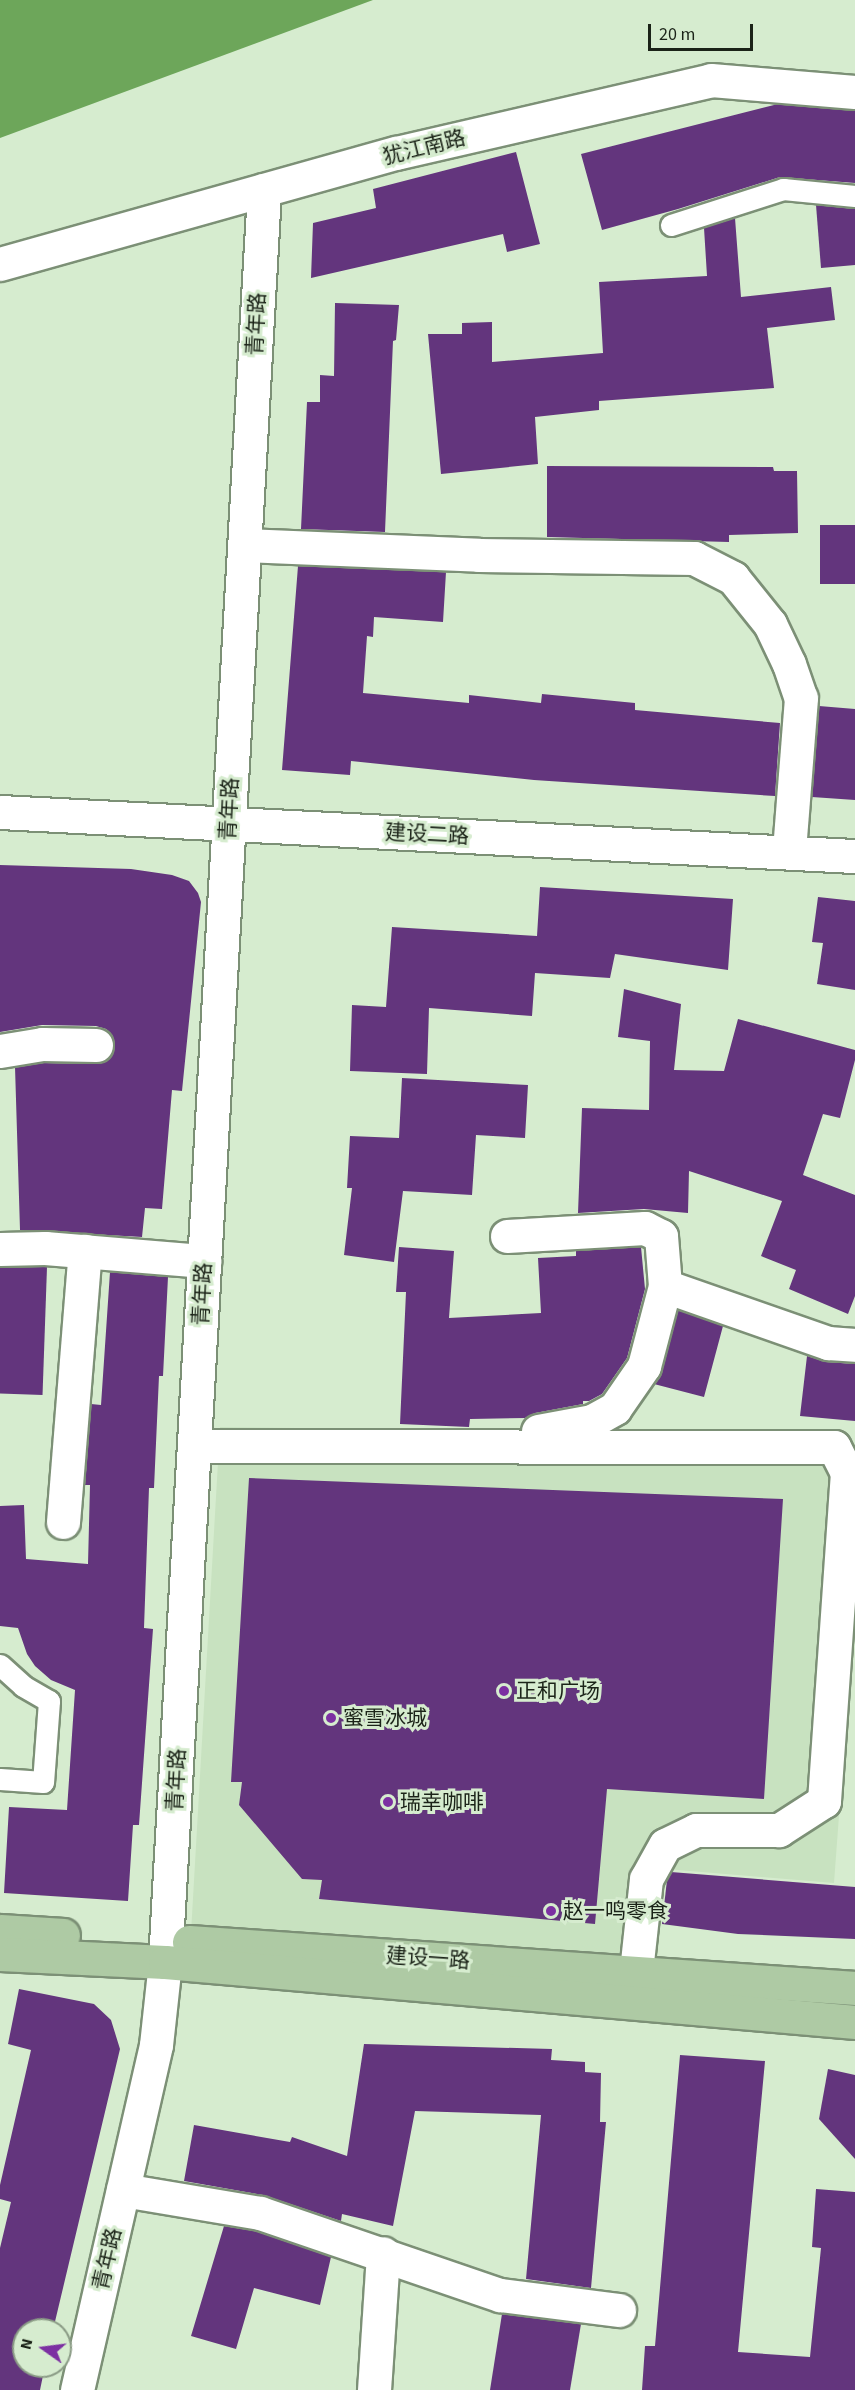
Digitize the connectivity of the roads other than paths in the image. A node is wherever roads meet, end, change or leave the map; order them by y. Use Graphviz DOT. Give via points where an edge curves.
graph roads {
  1 [pos="855,92"];
  2 [pos="264,190"];
  3 [pos="855,196"];
  4 [pos="671,225"];
  5 [pos="0,264"];
  6 [pos="244,545"];
  7 [pos="0,812"];
  8 [pos="228,825"];
  9 [pos="789,852"];
  10 [pos="855,856"];
  11 [pos="96,1045"];
  12 [pos="0,1051"];
  13 [pos="507,1236"];
  14 [pos="0,1249"];
  15 [pos="85,1251"];
  16 [pos="204,1261"];
  17 [pos="665,1286"];
  18 [pos="855,1345"];
  19 [pos="194,1446"];
  20 [pos="408,1446"];
  21 [pos="63,1522"];
  22 [pos="0,1665"];
  23 [pos="0,1779"];
  24 [pos="0,1931"];
  25 [pos="166,1952"];
  26 [pos="0,1954"];
  27 [pos="636,1971"];
  28 [pos="855,1988"];
  29 [pos="855,2022"];
  30 [pos="123,2190"];
  31 [pos="383,2253"];
  32 [pos="619,2310"];
  33 [pos="78,2390"];
  34 [pos="374,2390"];
  1 -- 2 [label="street, 犹江南路" via="711,80 396,153"];
  2 -- 5 [label="street, 犹江南路"];
  2 -- 6 [label="street, 青年路"];
  3 -- 4 [label="lane" via="783,189"];
  6 -- 8 [label="street, 青年路"];
  6 -- 9 [label="street" via="479,555 694,558 733,578 770,624 801,698"];
  7 -- 8 [label="street, 建设二路"];
  8 -- 9 [label="street, 建设二路"];
  8 -- 16 [label="street, 青年路"];
  9 -- 10 [label="street, 建设二路"];
  11 -- 12 [label="street" via="42,1044"];
  13 -- 17 [label="street" via="645,1228 661,1236"];
  14 -- 15 [label="street"];
  15 -- 16 [label="street"];
  15 -- 21 [label="street"];
  16 -- 19 [label="street, 青年路"];
  17 -- 18 [label="street" via="828,1342"];
  17 -- 20 [label="street" via="644,1366 615,1408 592,1421 553,1430"];
  19 -- 20 [label="street"];
  19 -- 25 [label="street, 青年路"];
  20 -- 27 [label="street" via="834,1447 846,1472 824,1801 779,1830 696,1830 665,1845 646,1879"];
  22 -- 23 [label="lane" via="23,1686 49,1701 43,1782"];
  24 -- 25 [label="main road, 建设一路"];
  25 -- 26 [label="main road"];
  25 -- 27 [label="main road, 建设一路"];
  25 -- 29 [label="main road"];
  25 -- 30 [label="street, 青年路" via="156,2045"];
  27 -- 28 [label="main road, 建设一路"];
  30 -- 31 [label="street" via="260,2213"];
  30 -- 33 [label="street, 青年路"];
  31 -- 32 [label="street" via="500,2295"];
  31 -- 34 [label="street"];
}
